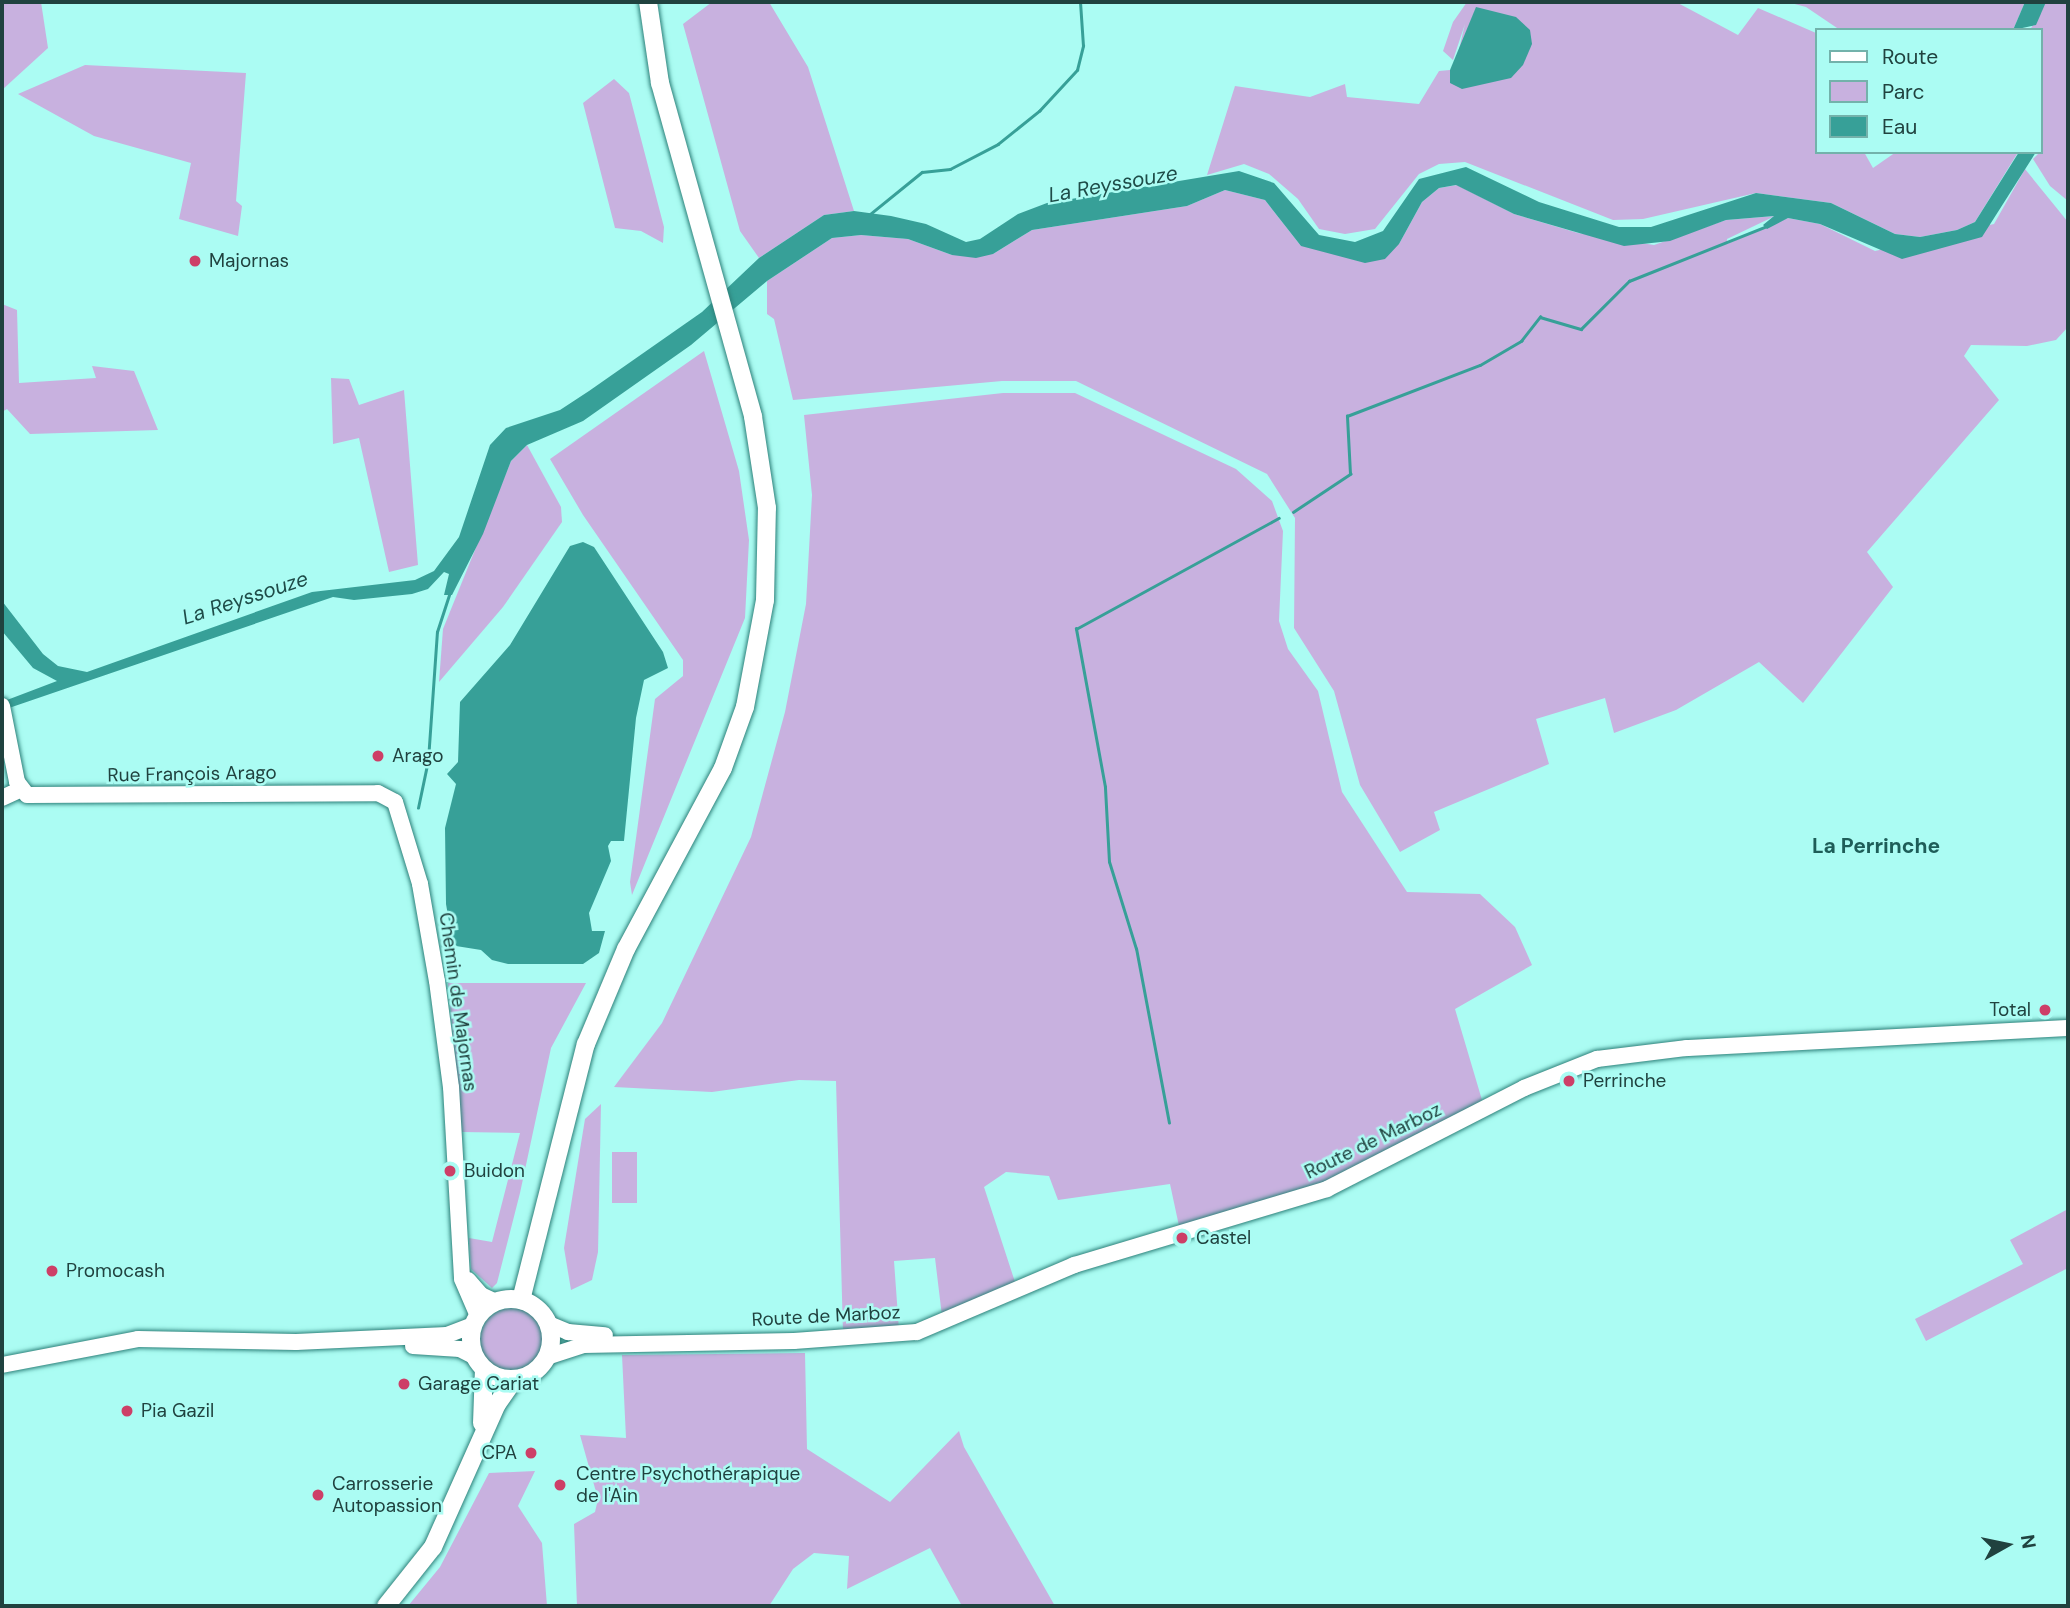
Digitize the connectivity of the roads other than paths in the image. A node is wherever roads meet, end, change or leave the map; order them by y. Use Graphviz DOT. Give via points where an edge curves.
graph roads {
  1 [pos="648,2"];
  2 [pos="3,709"];
  3 [pos="21,789"];
  4 [pos="387,794"];
  5 [pos="2,798"];
  6 [pos="2068,1028"];
  7 [pos="461,1266"];
  8 [pos="521,1300"];
  9 [pos="496,1301"];
  10 [pos="475,1320"];
  11 [pos="549,1324"];
  12 [pos="706,1340"];
  13 [pos="296,1342"];
  14 [pos="547,1357"];
  15 [pos="479,1362"];
  16 [pos="2,1365"];
  17 [pos="514,1380"];
  18 [pos="480,1440"];
  19 [pos="386,1606"];
  1 -- 8 [label="main road" via="660,83 753,416 767,508 765,600 752,676 709,798 601,1004 577,1072"];
  2 -- 3 [label="main road"];
  3 -- 4 [label="main road, Rue François Arago" via="36,797"];
  3 -- 5 [label="main road"];
  4 -- 7 [label="main road, Chemin de Majornas" via="402,814 437,981 451,1087"];
  6 -- 12 [label="main road, Route de Marboz" via="1687,1048 1597,1059 1524,1088 1327,1189 1074,1265 929,1329 888,1337"];
  7 -- 9 [label="main road" via="473,1288"];
  7 -- 10 [label="main road, Chemin de Majornas"];
  8 -- 9 [label="main road"];
  8 -- 11 [label="main road" via="538,1308"];
  9 -- 10 [label="main road"];
  10 -- 13 [label="main road" via="447,1335"];
  10 -- 15 [label="main road"];
  11 -- 12 [label="main road, Route de Marboz" via="594,1335"];
  11 -- 14 [label="main road"];
  12 -- 14 [label="main road, Route de Marboz" via="583,1345"];
  13 -- 15 [label="main road" via="442,1347"];
  13 -- 16 [label="main road" via="138,1339"];
  14 -- 17 [label="main road" via="530,1375"];
  15 -- 17 [label="main road"];
  15 -- 18 [label="main road" via="486,1402"];
  17 -- 18 [label="main road"];
  18 -- 19 [label="main road" via="439,1536"];
}
